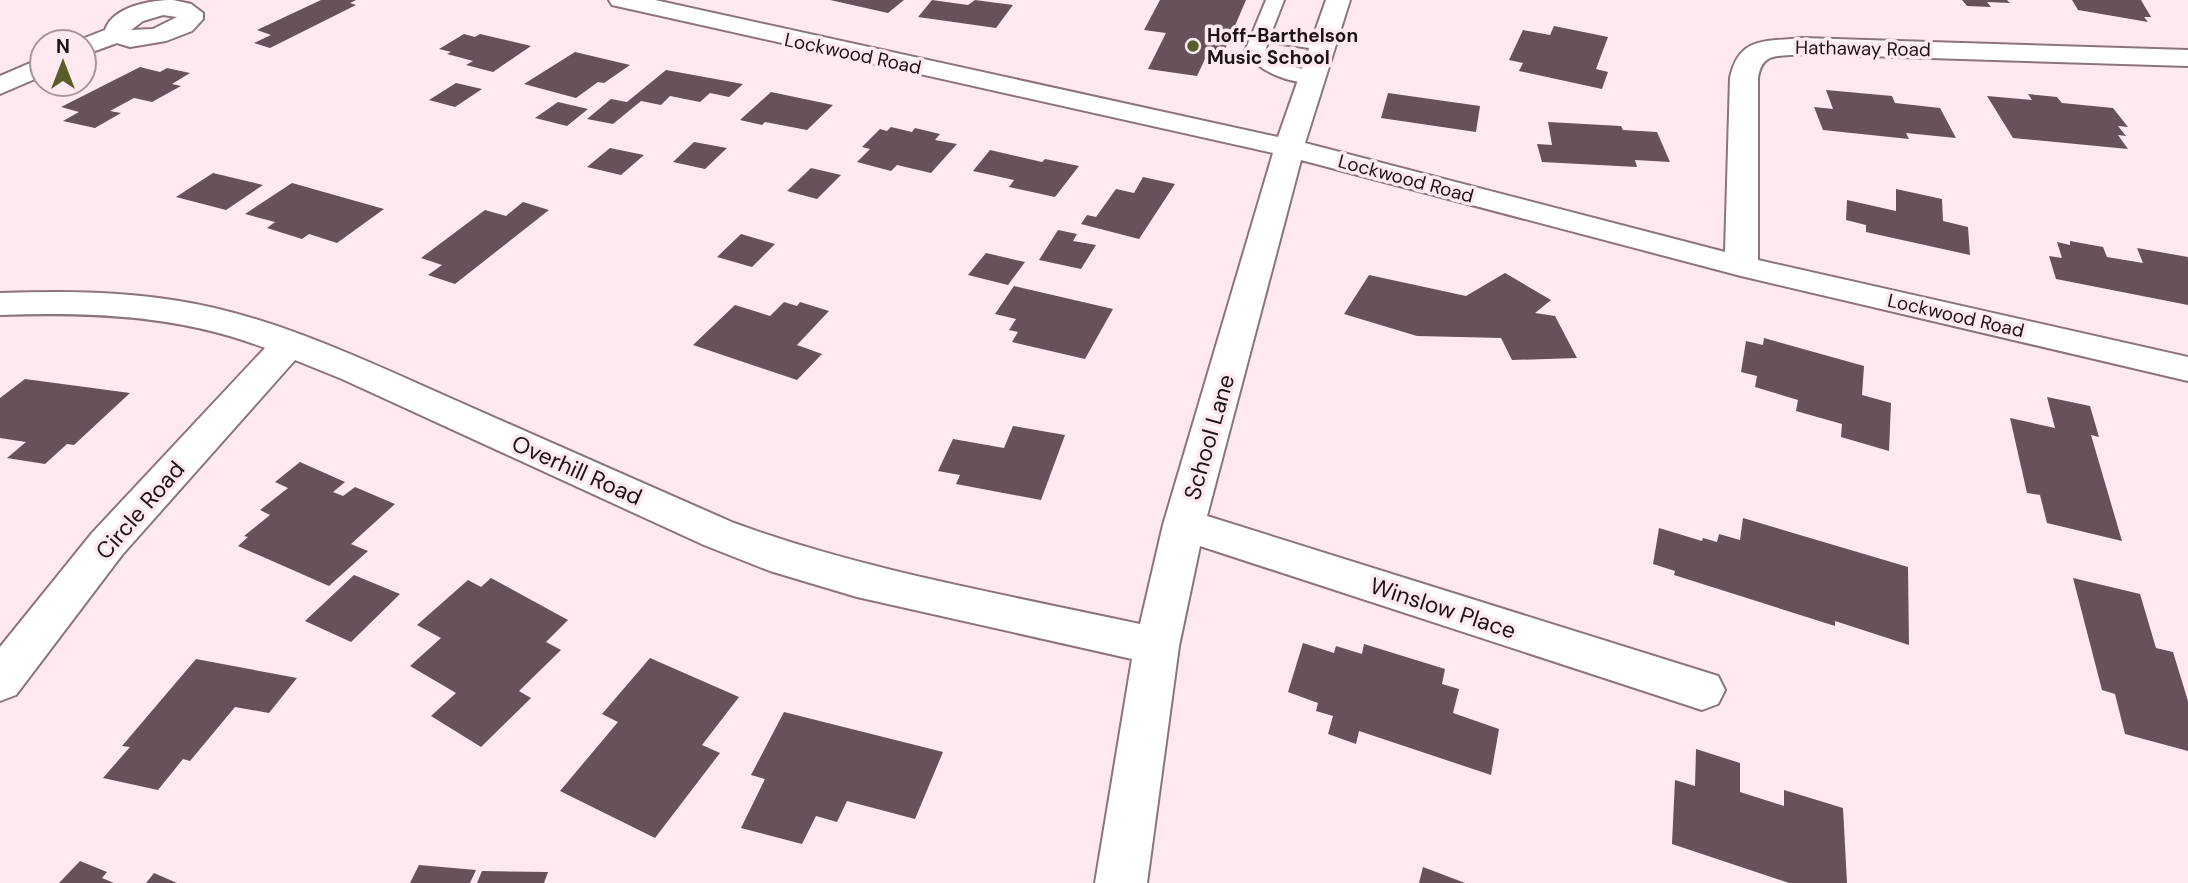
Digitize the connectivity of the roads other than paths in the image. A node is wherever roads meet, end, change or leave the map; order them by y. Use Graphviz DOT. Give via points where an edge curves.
graph roads {
  1 [pos="621,0"];
  2 [pos="1275,0"];
  3 [pos="1338,0"];
  4 [pos="117,34"];
  5 [pos="1261,35"];
  6 [pos="98,41"];
  7 [pos="2188,58"];
  8 [pos="1318,60"];
  9 [pos="28,73"];
  10 [pos="0,86"];
  11 [pos="1289,148"];
  12 [pos="1741,265"];
  13 [pos="0,304"];
  14 [pos="288,345"];
  15 [pos="2188,369"];
  16 [pos="1184,526"];
  17 [pos="1157,646"];
  18 [pos="0,681"];
  19 [pos="1702,690"];
  20 [pos="1122,883"];
  1 -- 11 [label="street, Lockwood Road"];
  2 -- 5 [label="lane"];
  3 -- 8 [label="street, School Lane"];
  4 -- 6 [label="street"];
  5 -- 8 [label="lane"];
  5 -- 8 [label="lane" via="1255,51 1259,61 1271,68"];
  7 -- 12 [label="street, Hathaway Road" via="1833,46 1758,51 1747,61 1744,78"];
  8 -- 11 [label="street, School Lane"];
  9 -- 10 [label="street"];
  11 -- 12 [label="street, Lockwood Road"];
  11 -- 16 [label="street, School Lane"];
  12 -- 15 [label="street, Lockwood Road"];
  13 -- 14 [label="street, Overhill Road" via="70,302 181,312 243,327"];
  14 -- 17 [label="street, Overhill Road" via="355,370 719,534 785,559 857,580"];
  14 -- 18 [label="street, Circle Road" via="107,544"];
  16 -- 17 [label="street, School Lane"];
  16 -- 19 [label="street, Winslow Place"];
  17 -- 20 [label="street, School Lane"];
}
